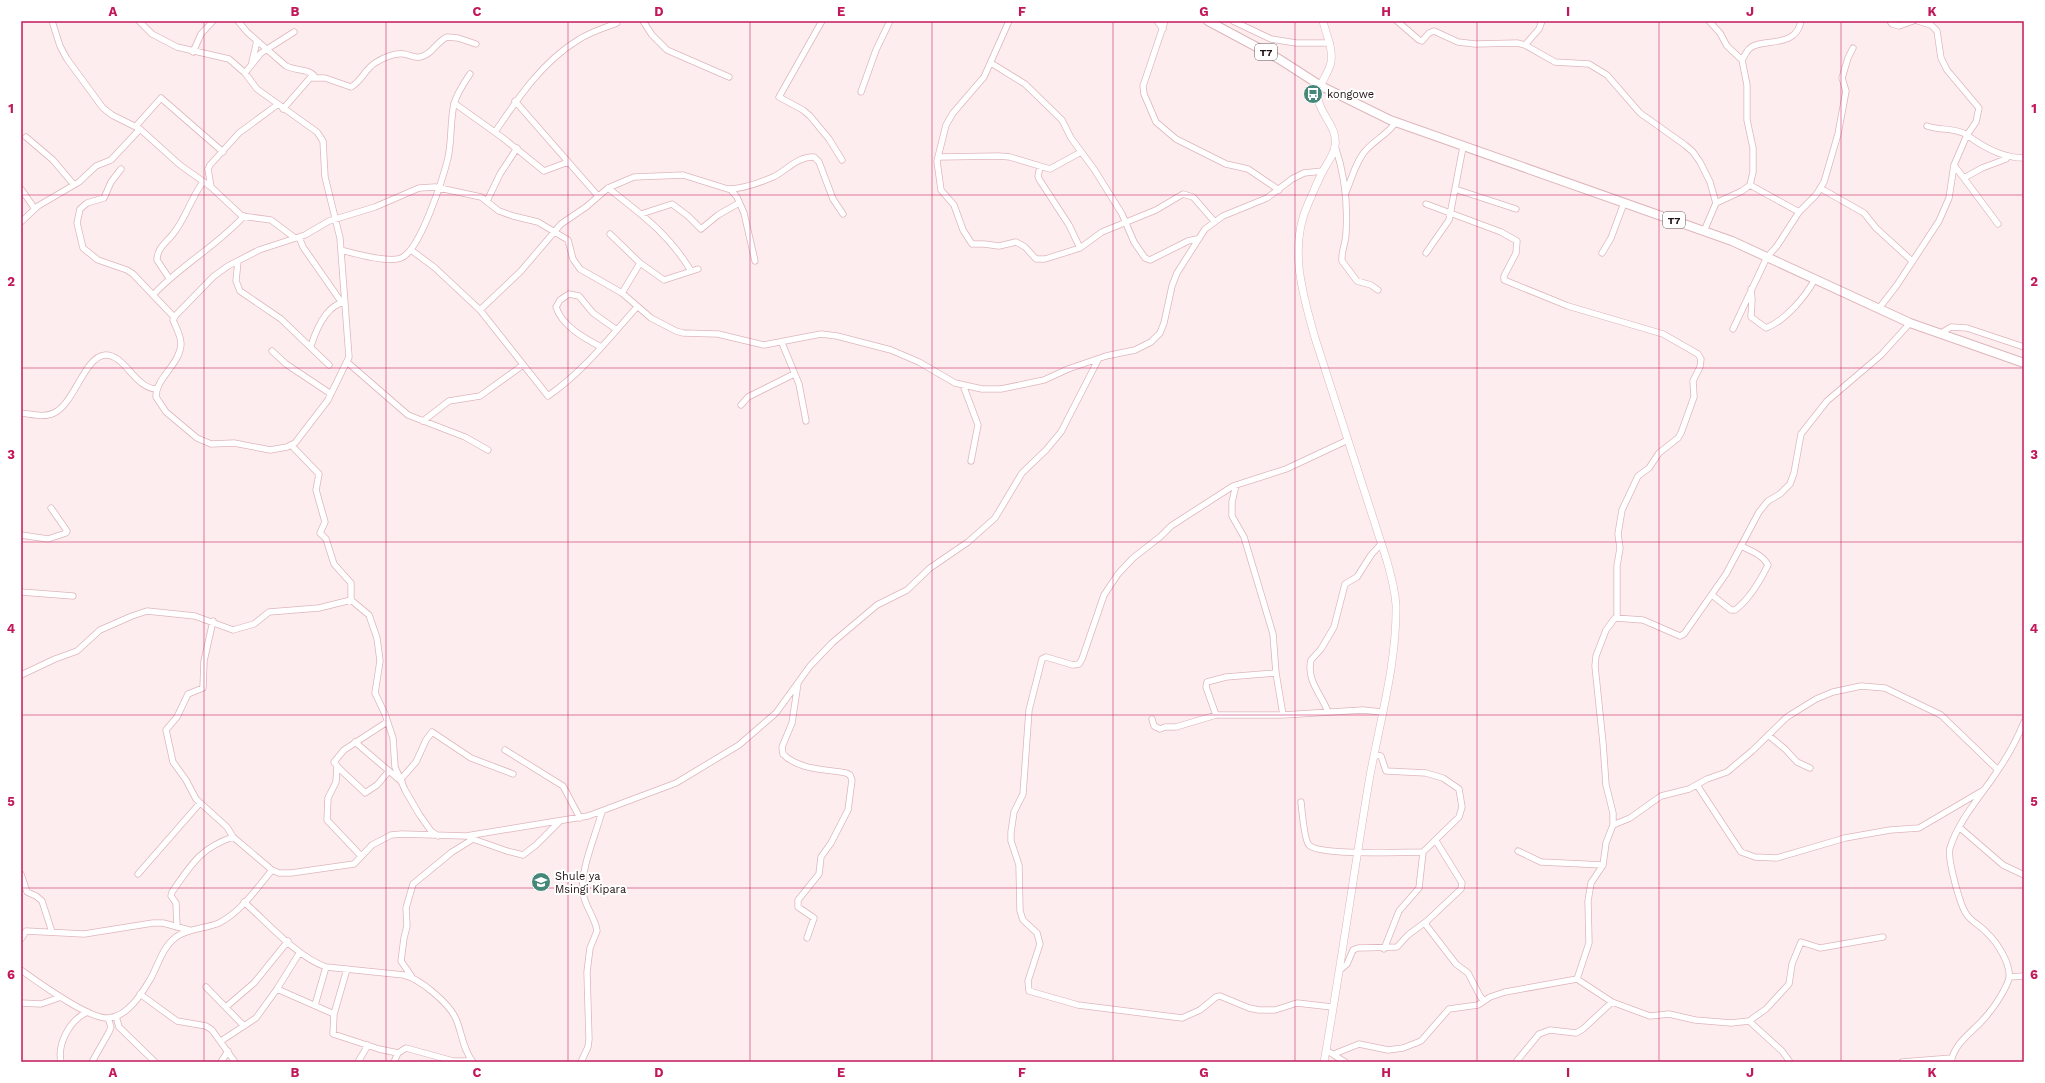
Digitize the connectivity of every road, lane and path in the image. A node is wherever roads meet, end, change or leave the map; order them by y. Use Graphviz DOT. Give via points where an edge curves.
graph roads {
  1 [pos="52,21"];
  2 [pos="139,21"];
  3 [pos="238,21"];
  4 [pos="616,21"];
  5 [pos="643,21"];
  6 [pos="822,21"];
  7 [pos="890,21"];
  8 [pos="1008,21"];
  9 [pos="1157,21"];
  10 [pos="1165,21"];
  11 [pos="1208,21"];
  12 [pos="1233,21"];
  13 [pos="1323,21"];
  14 [pos="1398,21"];
  15 [pos="1542,21"];
  16 [pos="1709,21"];
  17 [pos="1801,21"];
  18 [pos="1890,21"];
  19 [pos="1913,21"];
  20 [pos="1918,21"];
  21 [pos="210,22"];
  22 [pos="1163,29"];
  23 [pos="294,32"];
  24 [pos="257,41"];
  25 [pos="1330,43"];
  26 [pos="476,44"];
  27 [pos="1525,45"];
  28 [pos="267,48"];
  29 [pos="1853,48"];
  30 [pos="193,52"];
  31 [pos="1742,60"];
  32 [pos="252,62"];
  33 [pos="991,63"];
  34 [pos="245,74"];
  35 [pos="470,74"];
  36 [pos="315,77"];
  37 [pos="729,77"];
  38 [pos="1321,86"];
  39 [pos="861,92"];
  40 [pos="515,101"];
  41 [pos="454,103"];
  42 [pos="277,105"];
  43 [pos="283,109"];
  44 [pos="1396,122"];
  45 [pos="1927,126"];
  46 [pos="138,128"];
  47 [pos="495,132"];
  48 [pos="1967,135"];
  49 [pos="26,137"];
  50 [pos="1335,146"];
  51 [pos="1462,147"];
  52 [pos="517,148"];
  53 [pos="223,152"];
  54 [pos="1081,152"];
  55 [pos="2008,156"];
  56 [pos="938,157"];
  57 [pos="2024,158"];
  58 [pos="842,160"];
  59 [pos="568,162"];
  60 [pos="1954,165"];
  61 [pos="1040,167"];
  62 [pos="121,169"];
  63 [pos="1323,170"];
  64 [pos="1964,178"];
  65 [pos="203,182"];
  66 [pos="74,185"];
  67 [pos="1750,186"];
  68 [pos="211,187"];
  69 [pos="438,188"];
  70 [pos="608,188"];
  71 [pos="1820,188"];
  72 [pos="21,189"];
  73 [pos="727,189"];
  74 [pos="1455,189"];
  75 [pos="1279,190"];
  76 [pos="1346,192"];
  77 [pos="598,196"];
  78 [pos="487,201"];
  79 [pos="739,203"];
  80 [pos="1624,203"];
  81 [pos="1716,203"];
  82 [pos="1426,204"];
  83 [pos="35,209"];
  84 [pos="1516,209"];
  85 [pos="1451,212"];
  86 [pos="1799,212"];
  87 [pos="641,214"];
  88 [pos="843,214"];
  89 [pos="244,216"];
  90 [pos="336,219"];
  91 [pos="1214,221"];
  92 [pos="21,222"];
  93 [pos="1126,223"];
  94 [pos="1998,224"];
  95 [pos="1704,230"];
  96 [pos="553,231"];
  97 [pos="610,234"];
  98 [pos="297,238"];
  99 [pos="1197,239"];
  100 [pos="1080,248"];
  101 [pos="342,250"];
  102 [pos="411,250"];
  103 [pos="1426,253"];
  104 [pos="1602,253"];
  105 [pos="1767,257"];
  106 [pos="238,261"];
  107 [pos="754,261"];
  108 [pos="1912,261"];
  109 [pos="640,263"];
  110 [pos="698,269"];
  111 [pos="691,271"];
  112 [pos="169,278"];
  113 [pos="1815,279"];
  114 [pos="1751,289"];
  115 [pos="1378,290"];
  116 [pos="622,293"];
  117 [pos="154,294"];
  118 [pos="343,302"];
  119 [pos="637,306"];
  120 [pos="1880,307"];
  121 [pos="480,310"];
  122 [pos="174,317"];
  123 [pos="1910,323"];
  124 [pos="1733,329"];
  125 [pos="616,330"];
  126 [pos="1941,333"];
  127 [pos="782,343"];
  128 [pos="311,346"];
  129 [pos="600,347"];
  130 [pos="2024,347"];
  131 [pos="272,351"];
  132 [pos="1098,360"];
  133 [pos="347,362"];
  134 [pos="2024,363"];
  135 [pos="329,365"];
  136 [pos="523,365"];
  137 [pos="794,374"];
  138 [pos="963,385"];
  139 [pos="157,389"];
  140 [pos="331,394"];
  141 [pos="741,405"];
  142 [pos="21,413"];
  143 [pos="806,420"];
  144 [pos="423,421"];
  145 [pos="1348,440"];
  146 [pos="292,446"];
  147 [pos="488,450"];
  148 [pos="971,461"];
  149 [pos="1236,485"];
  150 [pos="50,508"];
  151 [pos="21,535"];
  152 [pos="1381,544"];
  153 [pos="1741,546"];
  154 [pos="21,592"];
  155 [pos="1712,595"];
  156 [pos="73,596"];
  157 [pos="351,600"];
  158 [pos="1617,617"];
  159 [pos="213,621"];
  160 [pos="1276,673"];
  161 [pos="21,675"];
  162 [pos="798,681"];
  163 [pos="1328,712"];
  164 [pos="1382,712"];
  165 [pos="1216,715"];
  166 [pos="1283,715"];
  167 [pos="1152,719"];
  168 [pos="387,722"];
  169 [pos="2024,722"];
  170 [pos="1768,735"];
  171 [pos="355,742"];
  172 [pos="505,750"];
  173 [pos="1374,755"];
  174 [pos="337,767"];
  175 [pos="1810,768"];
  176 [pos="1998,770"];
  177 [pos="389,771"];
  178 [pos="513,774"];
  179 [pos="401,781"];
  180 [pos="1697,785"];
  181 [pos="1984,790"];
  182 [pos="1301,802"];
  183 [pos="200,803"];
  184 [pos="602,811"];
  185 [pos="580,818"];
  186 [pos="560,821"];
  187 [pos="1613,825"];
  188 [pos="1959,827"];
  189 [pos="438,836"];
  190 [pos="466,836"];
  191 [pos="233,837"];
  192 [pos="473,839"];
  193 [pos="1436,841"];
  194 [pos="1518,851"];
  195 [pos="1423,852"];
  196 [pos="1357,853"];
  197 [pos="361,856"];
  198 [pos="1602,865"];
  199 [pos="272,870"];
  200 [pos="21,874"];
  201 [pos="138,874"];
  202 [pos="2024,874"];
  203 [pos="244,902"];
  204 [pos="1427,921"];
  205 [pos="177,927"];
  206 [pos="190,930"];
  207 [pos="52,932"];
  208 [pos="1883,937"];
  209 [pos="806,938"];
  210 [pos="21,939"];
  211 [pos="288,941"];
  212 [pos="1384,949"];
  213 [pos="300,952"];
  214 [pos="326,967"];
  215 [pos="347,969"];
  216 [pos="21,970"];
  217 [pos="1340,970"];
  218 [pos="2024,976"];
  219 [pos="412,977"];
  220 [pos="2009,977"];
  221 [pos="1577,979"];
  222 [pos="206,987"];
  223 [pos="277,989"];
  224 [pos="140,994"];
  225 [pos="61,997"];
  226 [pos="1484,1001"];
  227 [pos="1612,1002"];
  228 [pos="21,1003"];
  229 [pos="315,1005"];
  230 [pos="226,1007"];
  231 [pos="1332,1007"];
  232 [pos="88,1012"];
  233 [pos="334,1014"];
  234 [pos="116,1016"];
  235 [pos="108,1018"];
  236 [pos="1749,1021"];
  237 [pos="244,1026"];
  238 [pos="221,1041"];
  239 [pos="368,1045"];
  240 [pos="1326,1050"];
  241 [pos="228,1051"];
  242 [pos="398,1053"];
  243 [pos="1334,1054"];
  244 [pos="1952,1060"];
  245 [pos="472,1061"];
  246 [pos="61,1062"];
  247 [pos="92,1062"];
  248 [pos="155,1062"];
  249 [pos="221,1062"];
  250 [pos="235,1062"];
  251 [pos="358,1062"];
  252 [pos="394,1062"];
  253 [pos="581,1062"];
  254 [pos="1324,1062"];
  255 [pos="1345,1062"];
  256 [pos="1516,1062"];
  257 [pos="1790,1062"];
  258 [pos="1902,1062"];
  1 -- 46 [label="street" via="67,59 103,108"];
  2 -- 30 [label="street" via="150,33 162,40"];
  3 -- 24 [label="street"];
  4 -- 40 [label="street" via="617,23 593,32 569,46"];
  5 -- 37 [label="street" via="667,50"];
  6 -- 58 [label="street" via="779,97 810,116"];
  7 -- 39 [label="street"];
  8 -- 33 [label="street"];
  9 -- 22 [label="street"];
  10 -- 22 [label="street"];
  11 -- 38 [label="highway, T7" via="1279,59"];
  12 -- 25 [label="street" via="1271,39 1296,43"];
  13 -- 25 [label="main road"];
  14 -- 27 [label="street" via="1422,41 1429,32 1434,31 1458,42"];
  15 -- 27 [label="street" via="1539,29"];
  16 -- 31 [label="street" via="1727,46"];
  17 -- 31 [label="street" via="1792,36 1779,42 1754,46"];
  18 -- 19 [label="street" via="1899,26"];
  20 -- 48 [label="street" via="1931,24 1937,31 1947,70 1979,108 1976,122"];
  21 -- 30 [label="street"];
  22 -- 75 [label="street" via="1143,86 1156,122 1183,143 1226,164 1248,169"];
  23 -- 28 [label="street"];
  24 -- 28 [label="street"];
  24 -- 32 [label="street"];
  25 -- 38 [label="main road" via="1331,60"];
  26 -- 36 [label="street" via="458,38 447,38 420,57 403,54 387,57 370,66 361,79 351,87 333,79"];
  27 -- 81 [label="street" via="1555,62 1589,64 1607,75 1640,113 1693,152 1710,182"];
  28 -- 32 [label="street"];
  28 -- 36 [label="street" via="286,66 310,72"];
  29 -- 71 [label="street" via="1842,78 1846,91 1838,134"];
  30 -- 34 [label="street" via="226,57"];
  31 -- 67 [label="street" via="1747,84 1747,120 1752,143 1753,172"];
  32 -- 34 [label="street"];
  33 -- 54 [label="street" via="1037,94 1062,120"];
  33 -- 56 [label="street" via="984,77 946,125"];
  34 -- 42 [label="street" via="253,86"];
  35 -- 41 [label="street"];
  36 -- 43 [label="street" via="303,84"];
  38 -- 44 [label="highway, T7"];
  38 -- 50 [label="main road" via="1317,91 1318,98 1333,130"];
  40 -- 47 [label="street"];
  40 -- 59 [label="street"];
  41 -- 47 [label="street"];
  41 -- 69 [label="street" via="448,158"];
  42 -- 43 [label="street"];
  42 -- 53 [label="street" via="239,133"];
  43 -- 90 [label="street" via="317,132 322,139 325,177"];
  44 -- 51 [label="highway, T7"];
  44 -- 76 [label="street" via="1389,132 1362,156"];
  45 -- 48 [label="street" via="1943,130 1955,129"];
  46 -- 53 [label="street" via="161,98"];
  46 -- 65 [label="street"];
  46 -- 66 [label="street" via="111,160 96,166"];
  47 -- 52 [label="street"];
  48 -- 55 [label="street" via="1977,143"];
  48 -- 60 [label="street"];
  49 -- 66 [label="street" via="48,156"];
  50 -- 63 [label="main road"];
  50 -- 76 [label="street"];
  51 -- 74 [label="street"];
  51 -- 80 [label="highway, T7"];
  52 -- 59 [label="street" via="544,170"];
  52 -- 78 [label="street"];
  53 -- 68 [label="street" via="209,167"];
  54 -- 61 [label="street" via="1054,168"];
  54 -- 93 [label="street"];
  55 -- 57 [label="street"];
  55 -- 64 [label="street"];
  56 -- 61 [label="street" via="1010,157"];
  56 -- 100 [label="street" via="941,190 954,205 973,246 1000,246 1016,242 1040,260"];
  59 -- 77 [label="street"];
  60 -- 64 [label="street"];
  60 -- 108 [label="street" via="1949,198 1933,232"];
  61 -- 100 [label="street" via="1039,179 1069,225"];
  62 -- 117 [label="street" via="111,182 104,198 87,203 80,209 78,231 83,248 105,263 127,270"];
  63 -- 75 [label="street" via="1304,173"];
  63 -- 145 [label="main road" via="1306,208 1299,234 1298,254 1305,304"];
  64 -- 94 [label="street"];
  65 -- 68 [label="street"];
  65 -- 112 [label="street" via="177,230 159,250 157,260"];
  66 -- 83 [label="street"];
  67 -- 81 [label="street"];
  67 -- 86 [label="street"];
  68 -- 89 [label="street"];
  69 -- 78 [label="street" via="479,196"];
  69 -- 90 [label="street" via="412,190 375,207"];
  69 -- 102 [label="street" via="427,219"];
  70 -- 73 [label="street" via="634,177 674,174 692,176"];
  70 -- 77 [label="street"];
  70 -- 87 [label="street"];
  71 -- 86 [label="street"];
  71 -- 108 [label="street" via="1864,213 1876,228"];
  72 -- 83 [label="street"];
  73 -- 79 [label="street" via="735,195"];
  73 -- 88 [label="street" via="740,188 772,177 802,159 814,157 820,162 833,199"];
  74 -- 84 [label="street"];
  74 -- 85 [label="street"];
  75 -- 91 [label="street" via="1260,202"];
  76 -- 115 [label="street" via="1346,235 1341,255 1343,264 1357,281"];
  77 -- 96 [label="street"];
  78 -- 96 [label="street" via="502,212 533,220"];
  79 -- 87 [label="street" via="701,229 672,204"];
  79 -- 107 [label="street" via="748,226"];
  80 -- 95 [label="highway, T7"];
  80 -- 104 [label="street" via="1611,238"];
  81 -- 95 [label="street"];
  82 -- 85 [label="street"];
  83 -- 92 [label="street"];
  85 -- 103 [label="street" via="1445,227"];
  85 -- 158 [label="street" via="1518,241 1516,253 1504,280 1568,306 1664,334 1698,354 1701,359 1693,381 1694,397 1681,433 1659,453 1649,468 1638,476 1622,510 1618,534 1620,548 1617,566"];
  86 -- 105 [label="street"];
  87 -- 111 [label="street" via="674,245"];
  89 -- 98 [label="street" via="271,220"];
  89 -- 112 [label="street" via="216,243"];
  90 -- 98 [label="street"];
  90 -- 101 [label="street"];
  91 -- 93 [label="street" via="1193,197 1183,194 1156,210"];
  91 -- 99 [label="street"];
  93 -- 99 [label="street" via="1134,242 1145,258 1150,260"];
  93 -- 100 [label="street" via="1102,232"];
  95 -- 105 [label="highway, T7"];
  96 -- 116 [label="street" via="569,242 573,259 580,269"];
  96 -- 121 [label="street" via="521,271"];
  97 -- 109 [label="street"];
  98 -- 106 [label="street" via="258,250"];
  98 -- 118 [label="street"];
  99 -- 132 [label="street" via="1177,273 1172,286 1168,313 1160,333 1145,346"];
  101 -- 102 [label="street" via="392,260 402,258"];
  101 -- 118 [label="street"];
  102 -- 121 [label="street" via="434,267"];
  105 -- 113 [label="highway, T7"];
  105 -- 114 [label="street"];
  106 -- 122 [label="street" via="214,276"];
  106 -- 128 [label="street" via="236,281 240,291 281,319"];
  108 -- 120 [label="street"];
  109 -- 111 [label="street" via="662,279"];
  109 -- 116 [label="street"];
  110 -- 111 [label="street"];
  112 -- 117 [label="street"];
  113 -- 114 [label="street" via="1794,307 1766,328 1751,317"];
  113 -- 120 [label="highway, T7"];
  114 -- 124 [label="street"];
  116 -- 119 [label="street"];
  117 -- 122 [label="street"];
  118 -- 128 [label="street" via="320,322"];
  118 -- 133 [label="street" via="349,352"];
  119 -- 125 [label="street"];
  119 -- 127 [label="street" via="664,325 683,333 718,334 759,345"];
  120 -- 123 [label="highway, T7"];
  121 -- 136 [label="street"];
  122 -- 139 [label="street" via="180,348"];
  123 -- 126 [label="highway, T7"];
  123 -- 153 [label="street" via="1881,355 1827,401 1801,434 1790,484 1764,505"];
  125 -- 129 [label="street"];
  125 -- 129 [label="street" via="593,313 579,296 569,294 560,300 556,307 558,315 566,324"];
  126 -- 130 [label="street" via="1951,327 1967,328"];
  126 -- 134 [label="highway, T7"];
  127 -- 137 [label="street"];
  127 -- 138 [label="street" via="821,334 849,339 891,350 954,383"];
  128 -- 135 [label="street"];
  129 -- 136 [label="street" via="584,367 548,396"];
  131 -- 140 [label="street" via="286,364"];
  132 -- 138 [label="street" via="1033,383 990,389"];
  132 -- 162 [label="street" via="1061,432 1022,473 995,518 969,542 930,568 907,590 878,605 832,643"];
  133 -- 140 [label="street"];
  133 -- 144 [label="street" via="408,415"];
  136 -- 144 [label="street" via="480,396 449,401"];
  137 -- 141 [label="street" via="748,397"];
  137 -- 143 [label="street" via="802,396"];
  138 -- 148 [label="street" via="978,424"];
  139 -- 142 [label="street" via="147,388 117,359 106,355 91,365 70,399 57,412 42,415"];
  139 -- 146 [label="street" via="157,399 166,412 203,441 212,444 237,443 270,450"];
  140 -- 146 [label="street" via="317,417"];
  144 -- 147 [label="street" via="465,437"];
  145 -- 149 [label="street" via="1286,469"];
  145 -- 152 [label="main road"];
  146 -- 157 [label="street" via="319,474 316,490 325,522 320,533 326,540 334,564 351,583"];
  149 -- 160 [label="street" via="1232,516 1244,537 1273,634"];
  149 -- 231 [label="street" via="1171,526 1118,574 1104,595 1079,664 1073,665 1046,657 1042,659 1029,710 1023,794 1014,812 1011,832 1011,841 1019,865 1020,911 1023,920 1037,933 1040,944 1028,981 1029,990 1078,1005 1182,1018 1193,1014 1220,996 1259,1010 1276,1010 1303,1003"];
  150 -- 151 [label="street" via="66,533 48,539"];
  152 -- 163 [label="street" via="1357,577 1345,584 1334,627 1311,660 1314,687"];
  152 -- 164 [label="main road" via="1394,586 1396,605 1391,667"];
  153 -- 155 [label="street"];
  153 -- 155 [label="street" via="1767,562 1762,578 1735,610 1731,610"];
  154 -- 156 [label="street"];
  155 -- 158 [label="street" via="1682,636 1643,620"];
  157 -- 159 [label="street" via="319,608 269,612 254,624 235,630"];
  157 -- 168 [label="street" via="369,615 374,629 380,661 375,693"];
  158 -- 187 [label="street" via="1606,630 1595,666 1606,785 1614,813"];
  159 -- 161 [label="street" via="184,614 151,611 137,614 100,630 77,651"];
  159 -- 183 [label="street" via="204,661 202,689 189,693 177,717 166,731 174,763"];
  160 -- 165 [label="street" via="1226,677 1207,682 1206,687"];
  160 -- 166 [label="street"];
  162 -- 184 [label="street" via="776,713 738,745 681,781"];
  162 -- 209 [label="street" via="792,723 782,747 783,754 808,767 846,773 852,780 848,810 821,857 818,874 798,900 798,907 814,918"];
  163 -- 164 [label="street"];
  163 -- 166 [label="street"];
  164 -- 173 [label="main road"];
  165 -- 166 [label="street"];
  165 -- 167 [label="street" via="1160,729 1154,726"];
  168 -- 171 [label="street"];
  168 -- 179 [label="street" via="394,742 394,763"];
  169 -- 176 [label="street"];
  170 -- 175 [label="street" via="1797,762"];
  170 -- 176 [label="street" via="1787,717 1827,694 1862,686 1874,686 1885,688 1941,715"];
  170 -- 180 [label="street" via="1735,766"];
  171 -- 174 [label="street" via="335,758 334,763"];
  171 -- 177 [label="street"];
  172 -- 185 [label="street" via="563,786"];
  173 -- 193 [label="street" via="1381,756 1386,771 1426,773 1443,778 1458,787 1462,812 1440,833"];
  173 -- 196 [label="main road"];
  174 -- 177 [label="street" via="365,793 377,785"];
  174 -- 197 [label="street" via="336,782 328,798 327,820"];
  176 -- 181 [label="street"];
  177 -- 179 [label="street"];
  178 -- 179 [label="street" via="471,758 432,732 416,762"];
  179 -- 189 [label="street" via="419,814 431,831"];
  180 -- 181 [label="street" via="1741,852 1770,859 1852,837 1923,827"];
  180 -- 187 [label="street" via="1655,799 1630,818"];
  181 -- 188 [label="street"];
  182 -- 196 [label="street" via="1309,845 1313,848"];
  183 -- 191 [label="street"];
  183 -- 201 [label="street"];
  184 -- 185 [label="street"];
  184 -- 253 [label="street" via="583,883 584,897 597,931 590,948 588,963 589,1039"];
  185 -- 186 [label="street"];
  186 -- 190 [label="street"];
  186 -- 192 [label="street" via="523,854"];
  187 -- 198 [label="street"];
  188 -- 202 [label="street" via="2003,864"];
  188 -- 220 [label="street" via="1949,857 1965,912 1999,947"];
  189 -- 190 [label="street"];
  189 -- 197 [label="street" via="391,835 372,845"];
  190 -- 192 [label="street"];
  191 -- 199 [label="street"];
  191 -- 205 [label="street" via="200,854 172,892 170,896 177,905"];
  192 -- 219 [label="street" via="452,852 413,884 406,908 407,926 401,961"];
  193 -- 195 [label="street"];
  193 -- 204 [label="street" via="1462,886"];
  194 -- 198 [label="street" via="1541,862"];
  195 -- 196 [label="street"];
  195 -- 212 [label="street" via="1419,888 1398,911"];
  196 -- 217 [label="main road"];
  197 -- 199 [label="street" via="354,864 279,873"];
  198 -- 221 [label="street" via="1591,883 1588,901 1589,943"];
  199 -- 203 [label="street"];
  200 -- 207 [label="street" via="27,892 42,901"];
  203 -- 206 [label="street" via="220,922"];
  203 -- 211 [label="street"];
  204 -- 212 [label="street" via="1418,926 1397,947"];
  204 -- 226 [label="street" via="1426,925 1434,938 1456,964 1468,973"];
  205 -- 206 [label="street"];
  205 -- 207 [label="street" via="158,923 84,934"];
  206 -- 224 [label="street" via="177,937 166,948"];
  207 -- 210 [label="street" via="26,931"];
  208 -- 236 [label="street" via="1820,948 1801,942 1792,964 1789,984 1766,1009"];
  211 -- 213 [label="street"];
  211 -- 230 [label="street" via="254,983"];
  212 -- 217 [label="street" via="1353,950 1347,964"];
  213 -- 214 [label="street"];
  213 -- 223 [label="street"];
  214 -- 215 [label="street"];
  214 -- 229 [label="street"];
  215 -- 219 [label="street"];
  215 -- 233 [label="street"];
  216 -- 225 [label="street"];
  217 -- 231 [label="main road"];
  218 -- 220 [label="street"];
  219 -- 245 [label="street" via="439,999 455,1018"];
  220 -- 244 [label="street" via="1998,1001 1963,1039"];
  221 -- 226 [label="street" via="1505,992"];
  221 -- 227 [label="street"];
  222 -- 230 [label="street"];
  223 -- 229 [label="street"];
  223 -- 237 [label="street" via="256,1018"];
  224 -- 234 [label="street" via="129,1008"];
  224 -- 238 [label="street" via="177,1021 206,1026"];
  225 -- 228 [label="street" via="41,1004"];
  225 -- 232 [label="street"];
  226 -- 243 [label="street" via="1478,1005 1449,1009 1425,1037 1413,1044 1388,1050 1359,1044"];
  227 -- 236 [label="street" via="1650,1016 1670,1014 1695,1020 1731,1023"];
  227 -- 256 [label="street" via="1576,1033 1550,1030 1539,1034"];
  229 -- 233 [label="street"];
  230 -- 237 [label="street"];
  231 -- 240 [label="main road"];
  232 -- 235 [label="street"];
  232 -- 246 [label="street" via="77,1019 63,1040 60,1050"];
  233 -- 239 [label="street" via="334,1035"];
  234 -- 235 [label="street"];
  234 -- 248 [label="street" via="116,1022 122,1030"];
  235 -- 247 [label="street" via="111,1027"];
  236 -- 257 [label="street" via="1782,1051"];
  237 -- 238 [label="street"];
  238 -- 241 [label="street"];
  239 -- 242 [label="street"];
  239 -- 251 [label="street"];
  240 -- 243 [label="street"];
  240 -- 254 [label="main road"];
  241 -- 249 [label="street"];
  241 -- 250 [label="street"];
  242 -- 245 [label="street" via="406,1048 453,1061"];
  242 -- 252 [label="street"];
  243 -- 255 [label="street"];
  244 -- 258 [label="street"];
}
